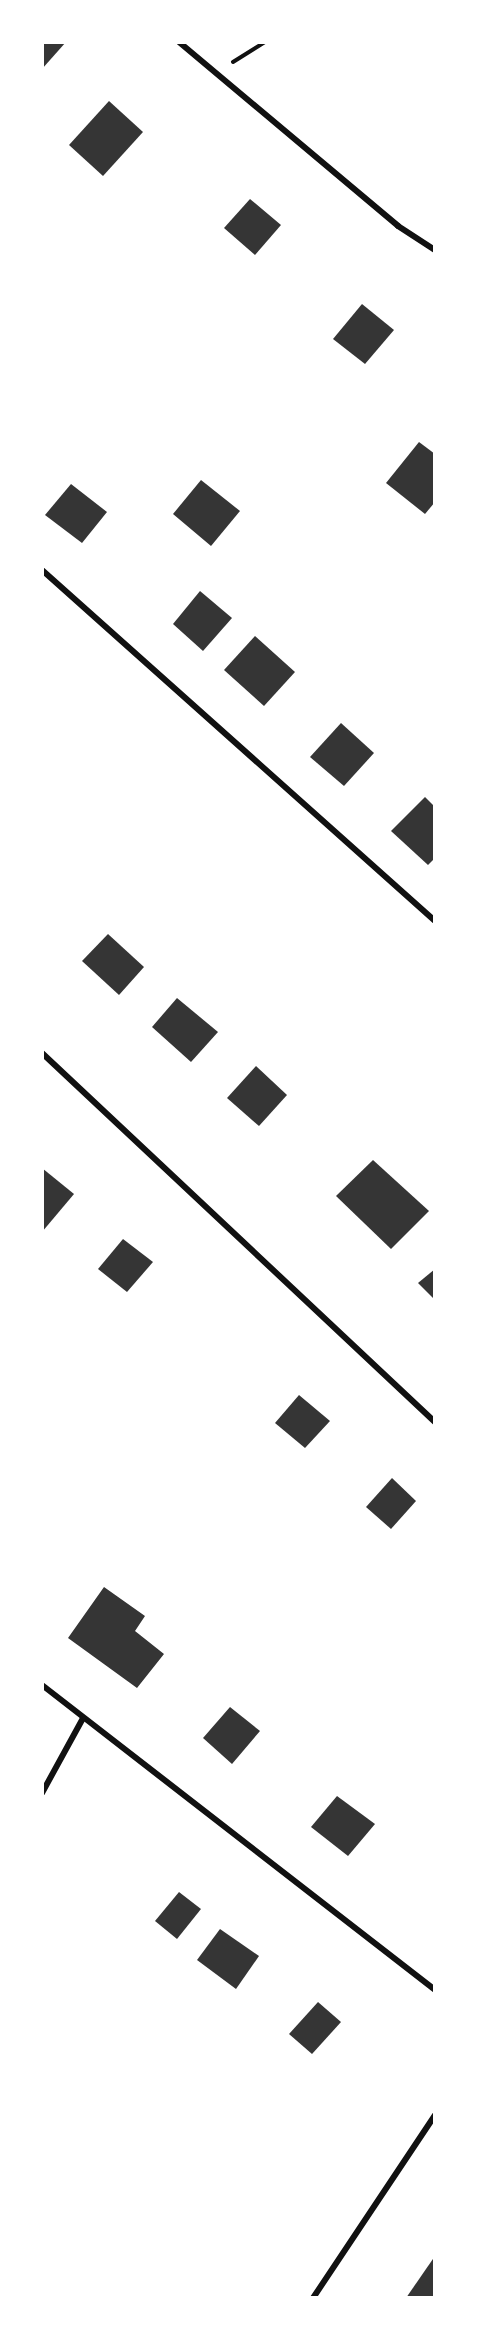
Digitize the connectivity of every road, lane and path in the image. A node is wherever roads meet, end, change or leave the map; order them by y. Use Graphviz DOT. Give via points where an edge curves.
graph roads {
  1 [pos="179,42"];
  2 [pos="265,42"];
  3 [pos="214,74"];
  4 [pos="435,250"];
  5 [pos="42,570"];
  6 [pos="435,921"];
  7 [pos="42,1053"];
  8 [pos="435,1422"];
  9 [pos="42,1685"];
  10 [pos="83,1718"];
  11 [pos="42,1793"];
  12 [pos="435,1990"];
  13 [pos="435,2115"];
  14 [pos="313,2298"];
  1 -- 3 [label="street"];
  2 -- 3 [label="path"];
  3 -- 4 [label="street" via="398,226"];
  5 -- 6 [label="street"];
  7 -- 8 [label="street"];
  9 -- 10 [label="street"];
  10 -- 11 [label="street"];
  10 -- 12 [label="street"];
  13 -- 14 [label="street"];
}
